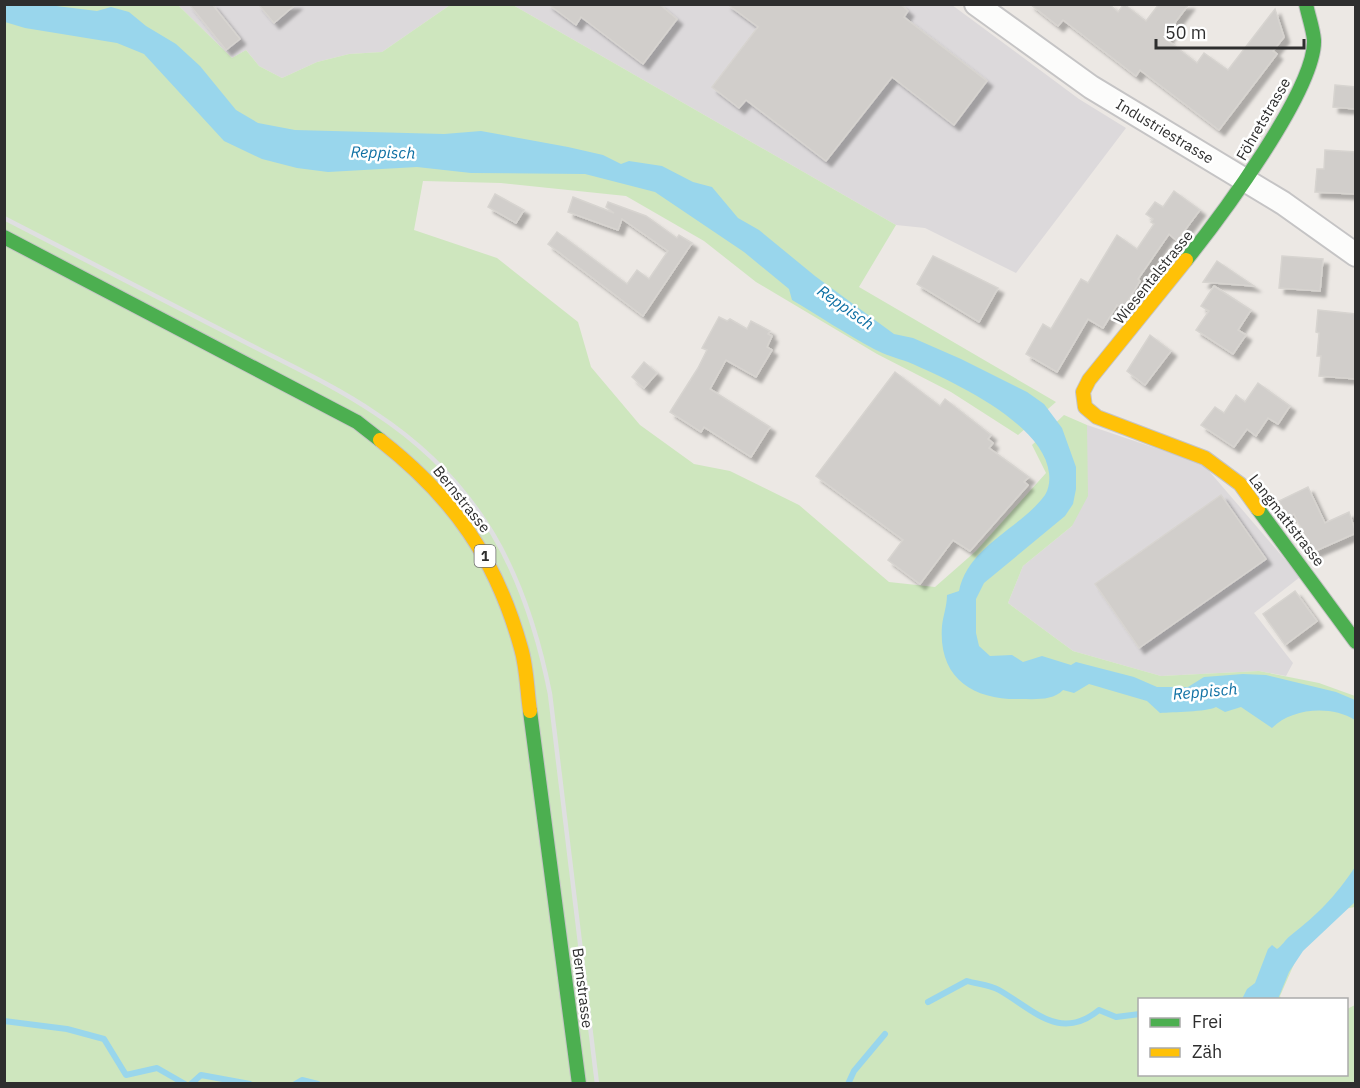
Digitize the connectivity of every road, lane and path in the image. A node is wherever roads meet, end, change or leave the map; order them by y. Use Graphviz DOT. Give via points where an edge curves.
graph roads {
  1 [pos="976,4"];
  2 [pos="1306,4"];
  3 [pos="1246,180"];
  4 [pos="4,237"];
  5 [pos="1356,255"];
  6 [pos="1083,392"];
  7 [pos="1356,642"];
  8 [pos="579,1083"];
  1 -- 3 [label="street, Industriestrasse" via="1091,87"];
  2 -- 3 [label="main road, Föhretstrasse" via="1314,41 1306,79"];
  3 -- 5 [label="street, Industriestrasse"];
  3 -- 6 [label="main road, Wiesentalstrasse"];
  4 -- 8 [label="main road, Bernstrasse / 1" via="357,422 416,468 474,538 495,574 522,649"];
  6 -- 7 [label="main road, Langmattstrasse" via="1085,407 1097,417 1205,458 1240,484"];
}
